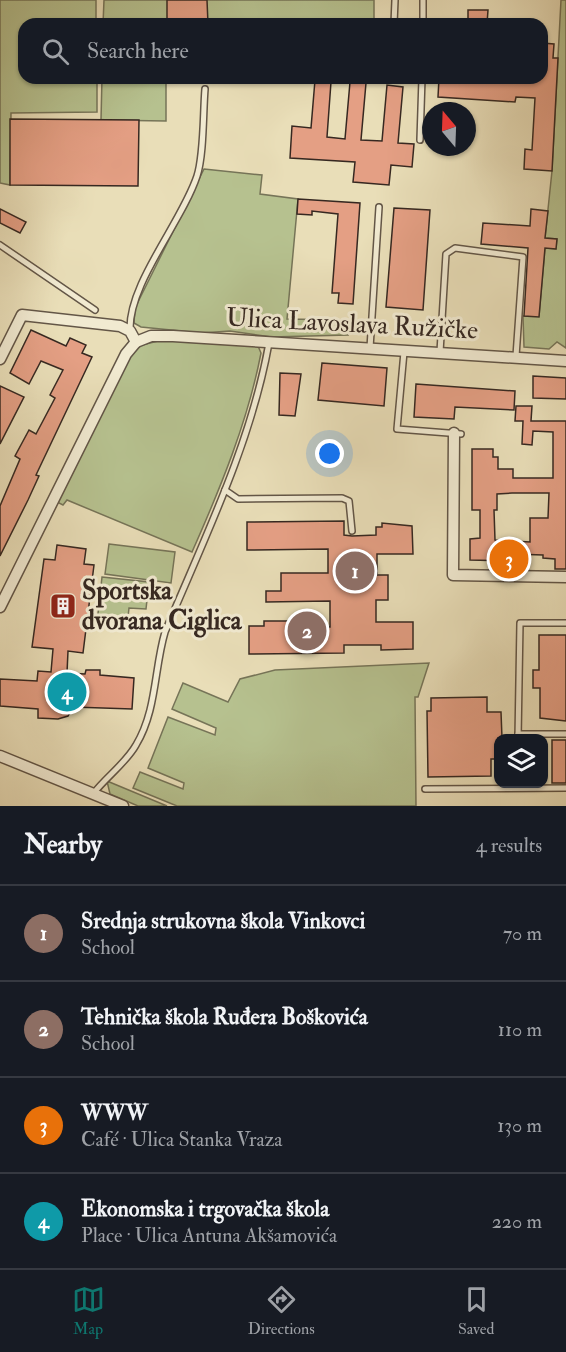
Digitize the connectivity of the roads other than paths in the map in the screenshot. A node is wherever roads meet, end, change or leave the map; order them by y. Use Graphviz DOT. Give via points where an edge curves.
graph roads {
  1 [pos="395,0"];
  2 [pos="423,0"];
  3 [pos="394,18"];
  4 [pos="423,18"];
  5 [pos="422,84"];
  6 [pos="205,89"];
  7 [pos="420,140"];
  8 [pos="379,207"];
  9 [pos="0,245"];
  10 [pos="95,310"];
  11 [pos="130,331"];
  12 [pos="136,342"];
  13 [pos="269,343"];
  14 [pos="370,348"];
  15 [pos="404,350"];
  16 [pos="440,352"];
  17 [pos="516,356"];
  18 [pos="0,359"];
  19 [pos="566,360"];
  20 [pos="458,433"];
  21 [pos="225,490"];
  22 [pos="352,531"];
  23 [pos="566,577"];
  24 [pos="0,607"];
  25 [pos="566,623"];
  26 [pos="518,734"];
  27 [pos="566,734"];
  28 [pos="548,735"];
  29 [pos="0,756"];
  30 [pos="494,787"];
  31 [pos="548,787"];
  32 [pos="566,788"];
  33 [pos="425,789"];
  34 [pos="93,794"];
  35 [pos="89,806"];
  36 [pos="123,806"];
  1 -- 3 [label="lane"];
  2 -- 4 [label="lane"];
  5 -- 7 [label="lane"];
  6 -- 11 [label="lane" via="198,175 136,297 129,319"];
  8 -- 14 [label="lane"];
  9 -- 10 [label="lane"];
  11 -- 12 [label="street"];
  11 -- 18 [label="street" via="103,323 22,315"];
  12 -- 13 [label="street, Ulica Lavoslava Ružičke" via="151,336 173,336"];
  12 -- 24 [label="street" via="126,354"];
  13 -- 14 [label="street, Ulica Lavoslava Ružičke"];
  13 -- 21 [label="lane"];
  14 -- 15 [label="street, Ulica Lavoslava Ružičke"];
  15 -- 16 [label="street, Ulica Lavoslava Ružičke"];
  15 -- 20 [label="lane" via="397,429"];
  16 -- 17 [label="street, Ulica Lavoslava Ružičke"];
  16 -- 17 [label="lane" via="446,254 455,248 523,257"];
  17 -- 19 [label="street, Ulica Lavoslava Ružičke"];
  20 -- 23 [label="street" via="453,575"];
  21 -- 22 [label="lane" via="238,499 342,498 349,501"];
  21 -- 34 [label="lane" via="165,632 158,678 140,737 130,754"];
  25 -- 26 [label="lane" via="520,623"];
  27 -- 28 [label="lane"];
  29 -- 34 [label="street"];
  30 -- 33 [label="lane"];
  31 -- 32 [label="lane"];
  34 -- 35 [label="street"];
  34 -- 36 [label="street"];
}
